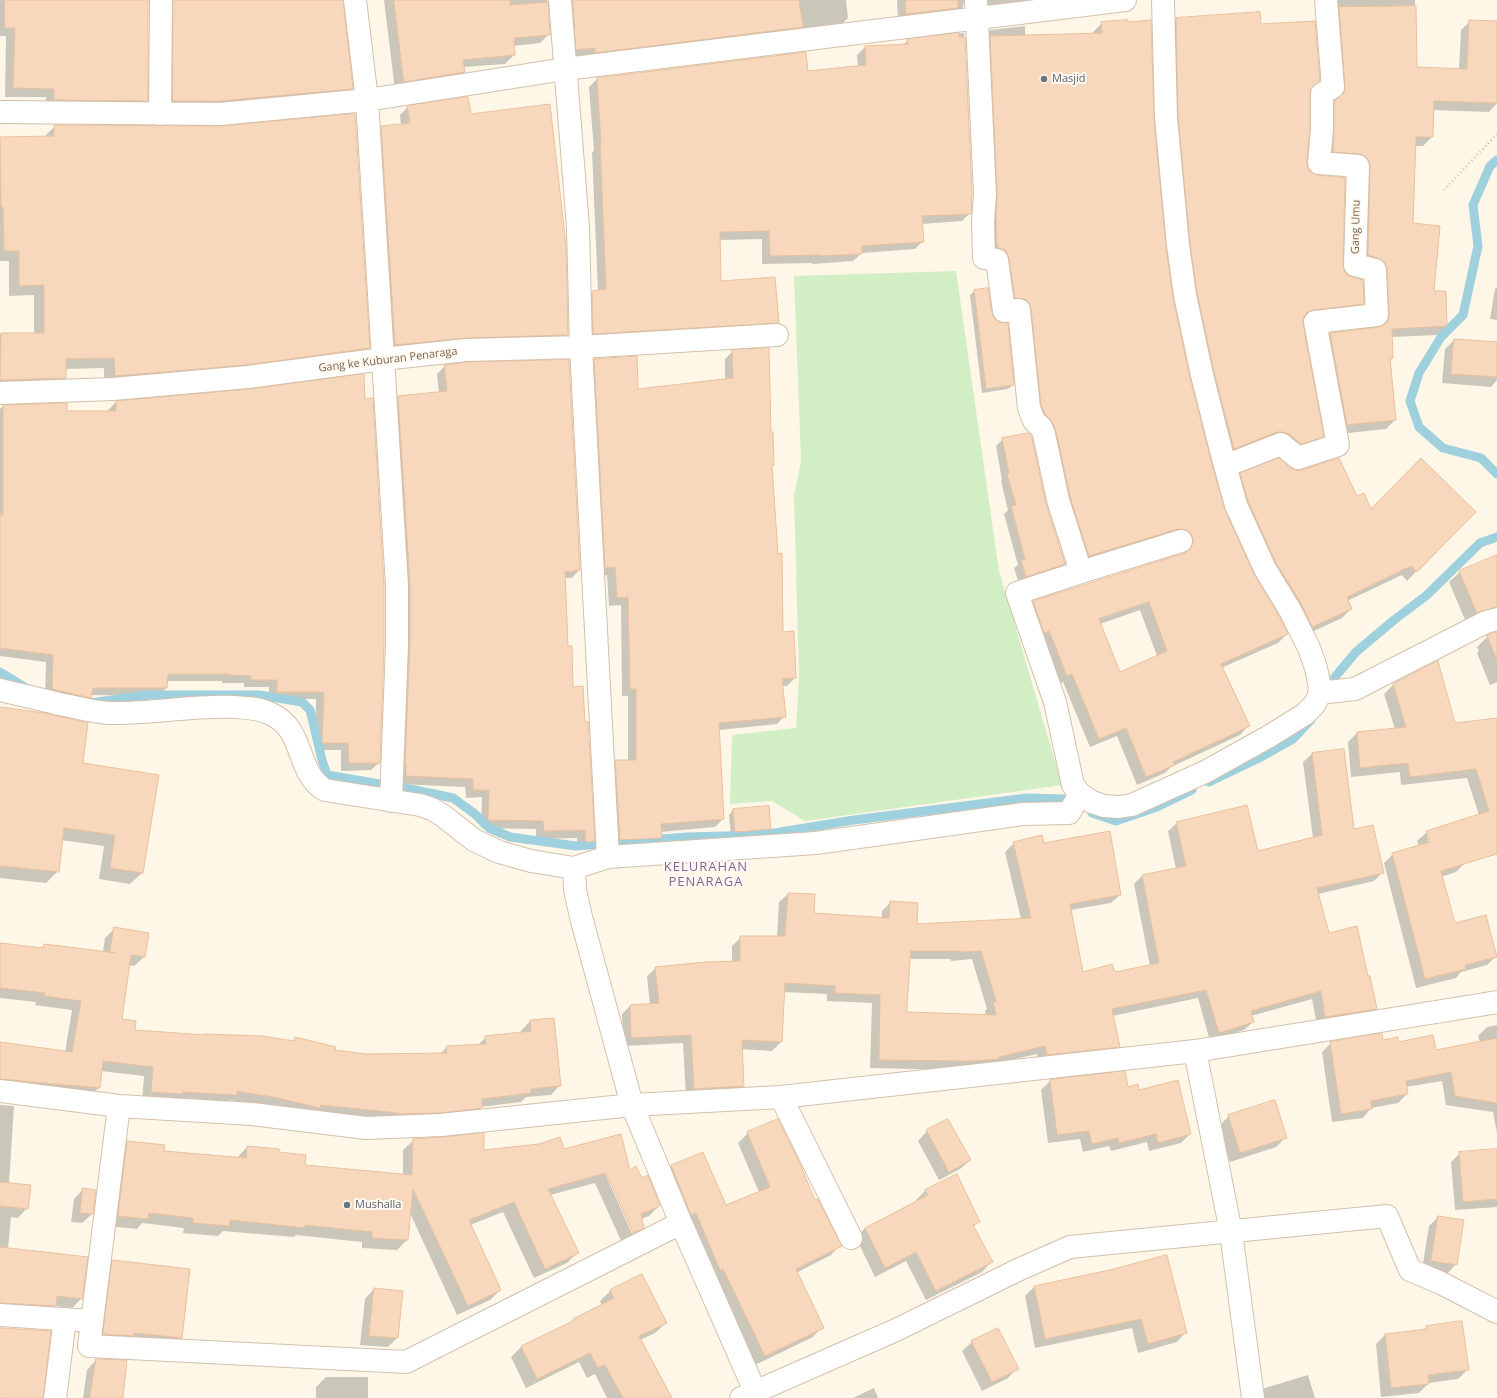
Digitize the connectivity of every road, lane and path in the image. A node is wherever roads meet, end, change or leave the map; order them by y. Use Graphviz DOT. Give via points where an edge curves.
graph roads {
  1 [pos="161,0"];
  2 [pos="355,0"];
  3 [pos="560,0"];
  4 [pos="1125,0"];
  5 [pos="1163,0"];
  6 [pos="1326,0"];
  7 [pos="976,9"];
  8 [pos="565,69"];
  9 [pos="367,100"];
  10 [pos="0,112"];
  11 [pos="160,114"];
  12 [pos="1497,134"];
  13 [pos="1444,190"];
  14 [pos="777,335"];
  15 [pos="581,348"];
  16 [pos="383,359"];
  17 [pos="0,393"];
  18 [pos="1225,466"];
  19 [pos="1181,541"];
  20 [pos="1081,572"];
  21 [pos="1497,618"];
  22 [pos="0,690"];
  23 [pos="1319,693"];
  24 [pos="1080,794"];
  25 [pos="391,801"];
  26 [pos="608,856"];
  27 [pos="574,868"];
  28 [pos="1497,1002"];
  29 [pos="1195,1051"];
  30 [pos="0,1091"];
  31 [pos="781,1097"];
  32 [pos="632,1105"];
  33 [pos="119,1106"];
  34 [pos="681,1223"];
  35 [pos="1231,1232"];
  36 [pos="851,1238"];
  37 [pos="1497,1312"];
  38 [pos="0,1315"];
  39 [pos="65,1318"];
  40 [pos="92,1321"];
  41 [pos="751,1396"];
  42 [pos="56,1398"];
  43 [pos="1253,1398"];
  1 -- 11 [label="street"];
  2 -- 9 [label="street"];
  3 -- 8 [label="street"];
  4 -- 7 [label="street"];
  5 -- 18 [label="street" via="1166,118 1179,252 1185,295 1202,375"];
  6 -- 18 [label="street, Gang Umu" via="1333,87 1322,94 1319,163 1358,166 1355,265 1375,270 1377,315 1315,322 1338,445 1298,458 1281,444"];
  7 -- 8 [label="street"];
  7 -- 20 [label="street" via="985,194 984,258 997,260 1004,311 1019,310 1029,408 1034,421 1044,434 1058,500"];
  8 -- 9 [label="street"];
  8 -- 15 [label="street" via="578,227"];
  9 -- 11 [label="street" via="220,114"];
  9 -- 16 [label="street"];
  10 -- 11 [label="street"];
  12 -- 13 [label="path"];
  14 -- 15 [label="street, Gang ke Kuburan Penaraga"];
  15 -- 16 [label="street, Gang ke Kuburan Penaraga" via="466,350"];
  15 -- 26 [label="street"];
  16 -- 17 [label="street, Gang ke Kuburan Penaraga" via="248,377 113,389"];
  16 -- 25 [label="street" via="397,585"];
  18 -- 23 [label="street" via="1236,505 1265,569 1309,648 1318,675"];
  19 -- 20 [label="street"];
  20 -- 24 [label="street" via="1017,592 1054,702 1073,785"];
  21 -- 23 [label="street" via="1355,689"];
  22 -- 25 [label="street" via="109,712 216,706 253,708 270,713 290,728 311,777 318,786 325,790"];
  23 -- 24 [label="street" via="1314,705 1305,714 1268,737 1205,772 1132,805 1104,806"];
  24 -- 26 [label="street" via="1069,813 1022,814 816,843"];
  25 -- 27 [label="street" via="432,809 474,840 499,852"];
  26 -- 27 [label="street"];
  27 -- 32 [label="street" via="579,911"];
  28 -- 29 [label="street"];
  29 -- 31 [label="street"];
  29 -- 35 [label="street"];
  30 -- 33 [label="street"];
  31 -- 32 [label="street"];
  31 -- 36 [label="street"];
  32 -- 33 [label="street" via="441,1125 366,1128 252,1114"];
  32 -- 34 [label="street"];
  33 -- 40 [label="street"];
  34 -- 40 [label="street" via="406,1362 89,1346"];
  34 -- 41 [label="street"];
  35 -- 37 [label="street" via="1387,1216 1410,1270"];
  35 -- 41 [label="street" via="1070,1246"];
  35 -- 43 [label="street"];
  38 -- 39 [label="street"];
  39 -- 40 [label="street"];
  39 -- 42 [label="street"];
}
